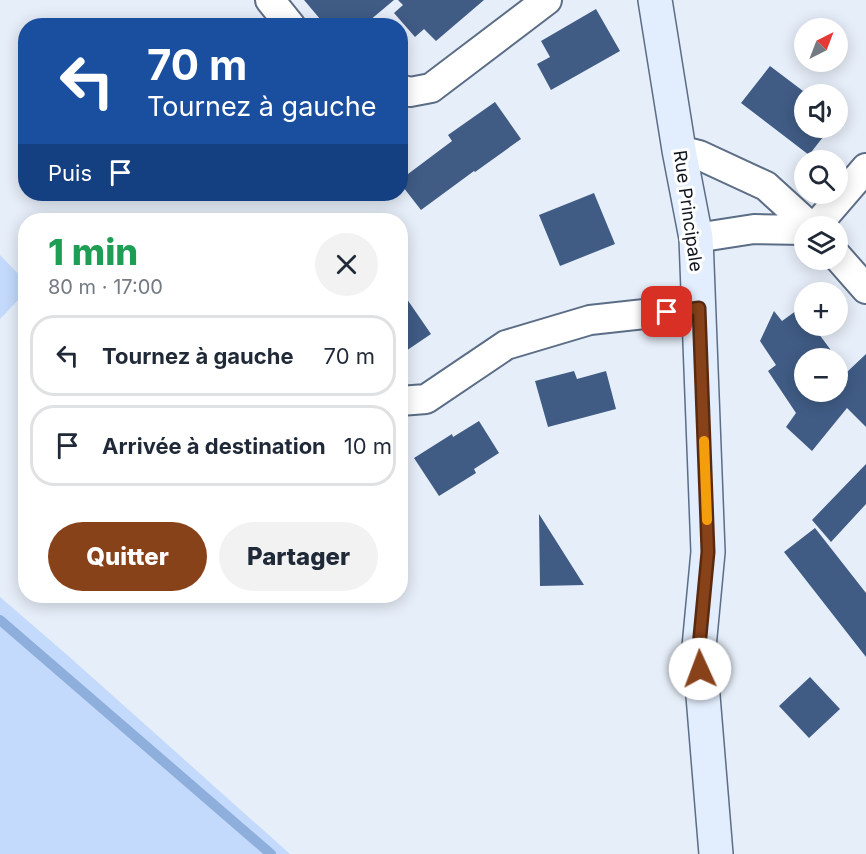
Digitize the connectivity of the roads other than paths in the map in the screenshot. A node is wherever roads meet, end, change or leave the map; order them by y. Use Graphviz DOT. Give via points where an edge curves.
graph roads {
  1 [pos="270,0"];
  2 [pos="548,0"];
  3 [pos="655,0"];
  4 [pos="285,18"];
  5 [pos="408,91"];
  6 [pos="680,150"];
  7 [pos="866,168"];
  8 [pos="799,216"];
  9 [pos="825,216"];
  10 [pos="794,230"];
  11 [pos="696,238"];
  12 [pos="848,269"];
  13 [pos="866,289"];
  14 [pos="699,308"];
  15 [pos="408,400"];
  16 [pos="716,854"];
  1 -- 4 [label="street"];
  2 -- 5 [label="street" via="431,88"];
  3 -- 6 [label="main road, Rue Principale"];
  6 -- 8 [label="street" via="766,186"];
  6 -- 11 [label="main road, Rue Principale"];
  7 -- 9 [label="street"];
  10 -- 11 [label="street" via="754,229"];
  11 -- 14 [label="main road, Rue Principale"];
  12 -- 13 [label="street"];
  14 -- 15 [label="street" via="590,320 506,345 426,399"];
  14 -- 16 [label="main road, Rue Principale" via="708,552 699,647"];
}
